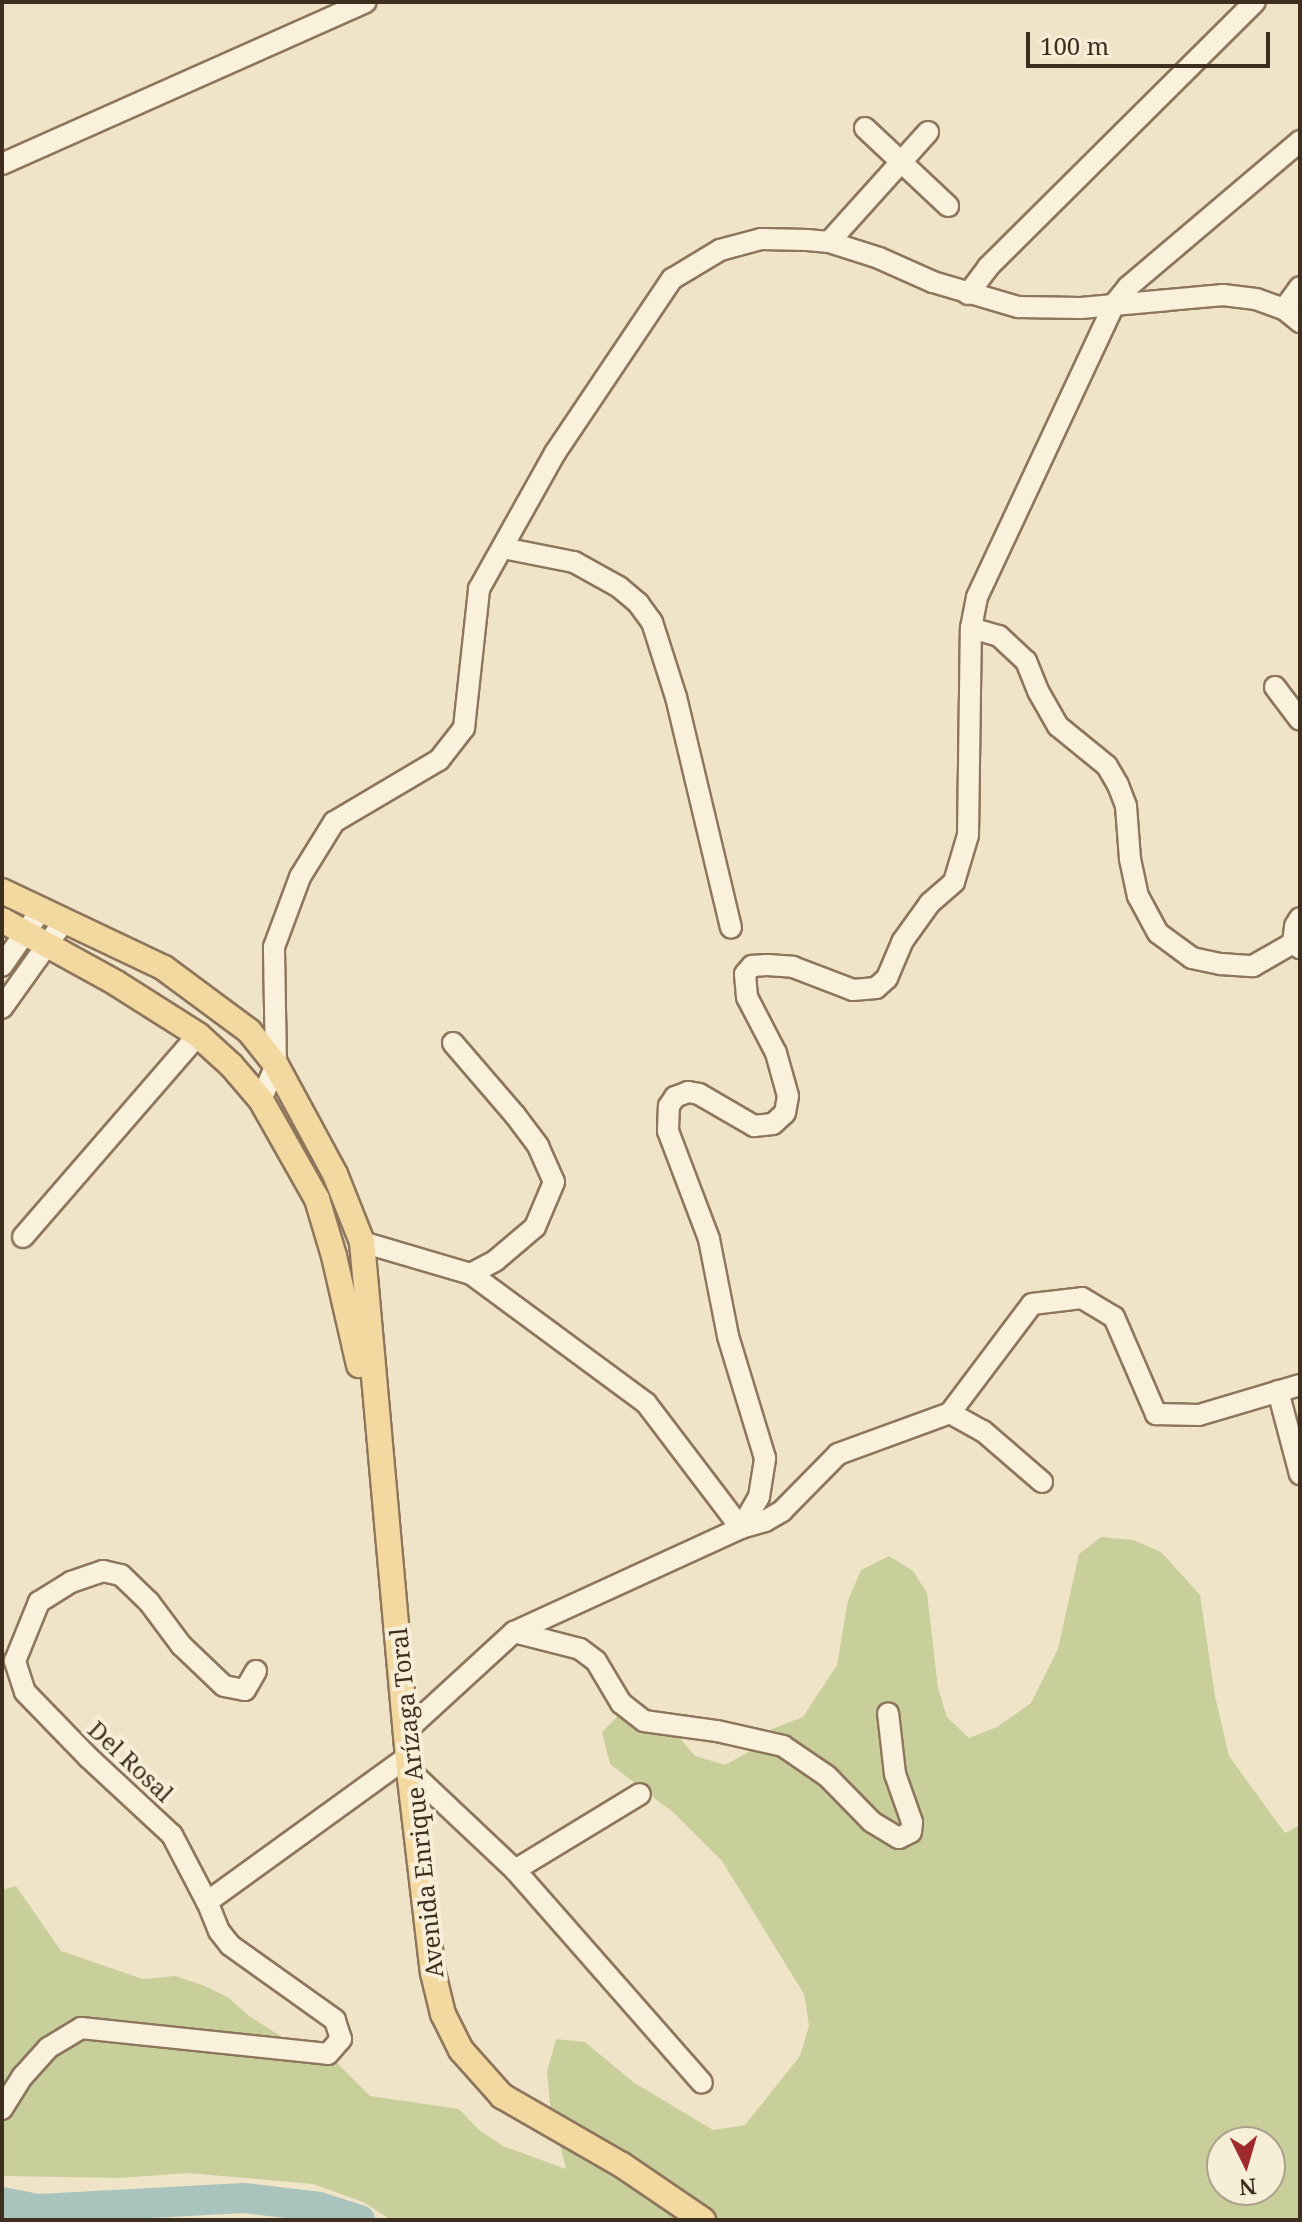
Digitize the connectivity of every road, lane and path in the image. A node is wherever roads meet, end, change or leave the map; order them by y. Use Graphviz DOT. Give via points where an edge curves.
graph roads {
  1 [pos="366,2"];
  2 [pos="1255,2"];
  3 [pos="865,128"];
  4 [pos="928,132"];
  5 [pos="1300,141"];
  6 [pos="899,163"];
  7 [pos="2,164"];
  8 [pos="948,206"];
  9 [pos="829,242"];
  10 [pos="1300,287"];
  11 [pos="968,294"];
  12 [pos="1115,303"];
  13 [pos="1292,316"];
  14 [pos="503,548"];
  15 [pos="971,628"];
  16 [pos="1275,687"];
  17 [pos="1300,720"];
  18 [pos="2,891"];
  19 [pos="41,910"];
  20 [pos="1300,918"];
  21 [pos="2,920"];
  22 [pos="64,921"];
  23 [pos="731,928"];
  24 [pos="24,932"];
  25 [pos="48,946"];
  26 [pos="1296,946"];
  27 [pos="2,966"];
  28 [pos="2,1008"];
  29 [pos="198,1035"];
  30 [pos="453,1043"];
  31 [pos="276,1065"];
  32 [pos="261,1100"];
  33 [pos="23,1237"];
  34 [pos="362,1242"];
  35 [pos="471,1274"];
  36 [pos="1300,1385"];
  37 [pos="1278,1391"];
  38 [pos="950,1413"];
  39 [pos="378,1445"];
  40 [pos="1300,1474"];
  41 [pos="1042,1482"];
  42 [pos="741,1528"];
  43 [pos="514,1632"];
  44 [pos="256,1671"];
  45 [pos="888,1713"];
  46 [pos="406,1731"];
  47 [pos="409,1763"];
  48 [pos="640,1794"];
  49 [pos="515,1870"];
  50 [pos="207,1902"];
  51 [pos="702,2083"];
  52 [pos="2,2109"];
  53 [pos="703,2220"];
  1 -- 7 [label="street"];
  2 -- 11 [label="street" via="988,267"];
  3 -- 6 [label="street"];
  4 -- 6 [label="street"];
  5 -- 12 [label="street"];
  6 -- 8 [label="street"];
  6 -- 9 [label="street"];
  9 -- 11 [label="street"];
  9 -- 14 [label="street" via="761,239 720,250 672,279 555,453"];
  10 -- 13 [label="street"];
  11 -- 12 [label="street" via="1018,307"];
  12 -- 13 [label="street" via="1223,295 1256,299"];
  12 -- 15 [label="street" via="977,597"];
  14 -- 23 [label="street" via="574,562 619,587 652,622 676,697"];
  14 -- 31 [label="street" via="479,589 464,728 439,760 334,822 300,877 274,947"];
  15 -- 26 [label="street" via="999,636 1026,661 1058,726 1107,766 1126,806 1138,896 1158,933 1192,958 1221,964 1253,966"];
  15 -- 42 [label="street" via="968,835 954,882 930,903 876,988 853,990 793,967 752,966 745,974 747,997 776,1053 788,1096 785,1113 773,1124 754,1126 688,1092 669,1106 668,1131 709,1239 728,1336 765,1458 759,1497"];
  16 -- 17 [label="street"];
  18 -- 19 [label="main road, Avenida Enrique Arízaga Toral"];
  19 -- 22 [label="main road, Avenida Enrique Arízaga Toral"];
  19 -- 24 [label="street"];
  20 -- 26 [label="street"];
  21 -- 24 [label="main road, Avenida Enrique Arízaga Toral"];
  22 -- 25 [label="street"];
  22 -- 31 [label="main road, Avenida Enrique Arízaga Toral" via="164,968 249,1031"];
  24 -- 25 [label="main road, Avenida Enrique Arízaga Toral"];
  24 -- 27 [label="street"];
  25 -- 28 [label="street"];
  25 -- 29 [label="main road, Avenida Enrique Arízaga Toral"];
  29 -- 32 [label="main road, Avenida Enrique Arízaga Toral"];
  29 -- 33 [label="street"];
  30 -- 35 [label="street" via="538,1146 554,1182 535,1227"];
  31 -- 32 [label="street"];
  31 -- 34 [label="main road, Avenida Enrique Arízaga Toral" via="335,1174"];
  32 -- 39 [label="main road, Avenida Enrique Arízaga Toral" via="317,1199"];
  34 -- 35 [label="street"];
  34 -- 39 [label="main road, Avenida Enrique Arízaga Toral"];
  35 -- 42 [label="street" via="646,1403"];
  36 -- 37 [label="street"];
  37 -- 38 [label="street" via="1199,1415 1156,1414 1114,1317 1082,1298 1032,1304"];
  37 -- 40 [label="street"];
  38 -- 41 [label="street" via="983,1431"];
  38 -- 42 [label="street" via="838,1454 782,1511"];
  39 -- 46 [label="main road, Avenida Enrique Arízaga Toral"];
  42 -- 43 [label="street"];
  43 -- 45 [label="street" via="580,1649 596,1661 621,1703 644,1721 783,1746 827,1776 872,1822 899,1838 911,1832 912,1822 895,1774"];
  43 -- 46 [label="street"];
  44 -- 50 [label="street, Del Rosal" via="245,1690 224,1686 121,1575 103,1571 71,1582 39,1602 15,1661 25,1692 172,1835"];
  46 -- 47 [label="main road, Avenida Enrique Arízaga Toral"];
  47 -- 49 [label="street"];
  47 -- 50 [label="street"];
  47 -- 53 [label="main road, Avenida Enrique Arízaga Toral" via="433,1973 443,2014 461,2050 502,2096 622,2165"];
  48 -- 49 [label="street"];
  49 -- 51 [label="street"];
  50 -- 52 [label="street, Del Rosal" via="230,1945 335,2020 341,2039 328,2054 81,2028 48,2048"];
}
